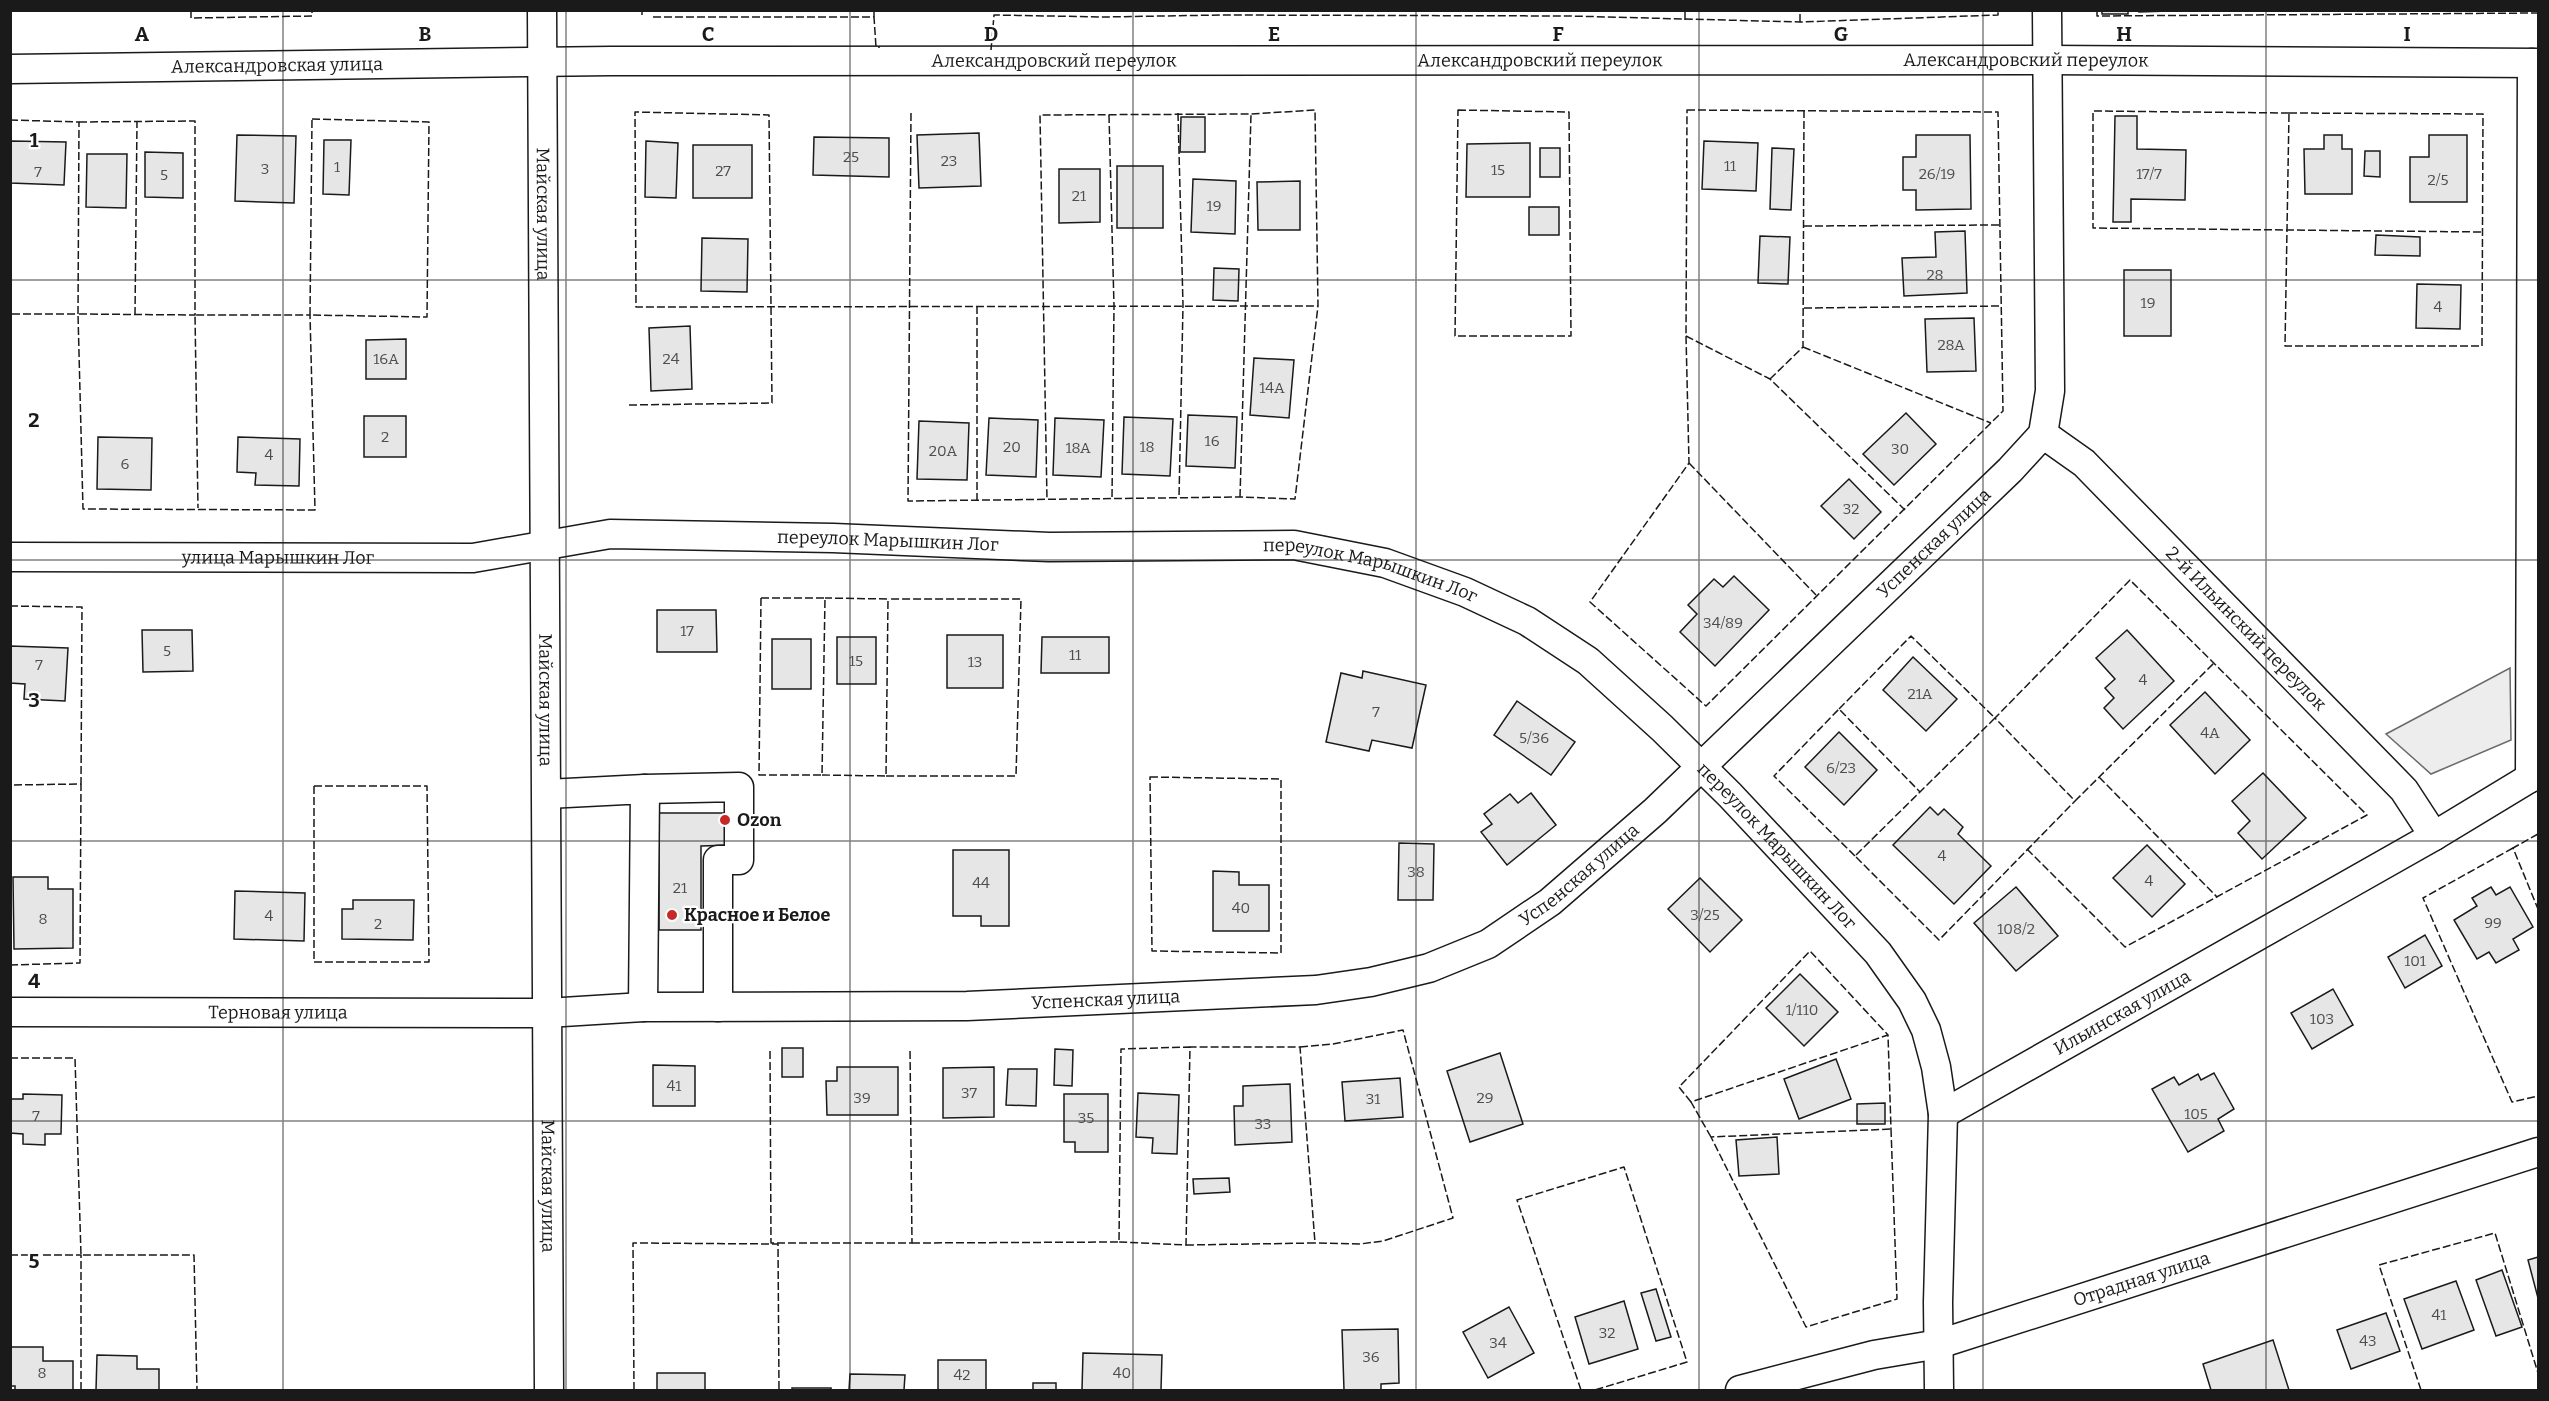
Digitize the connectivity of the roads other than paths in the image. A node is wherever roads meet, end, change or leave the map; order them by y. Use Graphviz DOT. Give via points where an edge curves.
graph roads {
  1 [pos="542,10"];
  2 [pos="2047,10"];
  3 [pos="2047,60"];
  4 [pos="543,63"];
  5 [pos="2535,63"];
  6 [pos="10,69"];
  7 [pos="2043,434"];
  8 [pos="546,545"];
  9 [pos="10,557"];
  10 [pos="1700,767"];
  11 [pos="2534,775"];
  12 [pos="645,789"];
  13 [pos="547,794"];
  14 [pos="2434,836"];
  15 [pos="718,1006"];
  16 [pos="643,1007"];
  17 [pos="10,1012"];
  18 [pos="547,1013"];
  19 [pos="1943,1114"];
  20 [pos="2538,1152"];
  21 [pos="1938,1344"];
  22 [pos="549,1390"];
  23 [pos="1740,1390"];
  24 [pos="1939,1390"];
  1 -- 4 [label="street, Майская улица"];
  2 -- 3 [label="street"];
  3 -- 4 [label="street, Александровский переулок"];
  3 -- 5 [label="street, Александровский переулок"];
  3 -- 7 [label="street" via="2050,391"];
  4 -- 6 [label="street, Александровская улица"];
  4 -- 8 [label="street, Майская улица"];
  5 -- 11 [label="street"];
  7 -- 10 [label="street, Успенская улица"];
  7 -- 14 [label="street, 2-й Ильинский переулок" via="2084,463 2309,692 2404,790"];
  8 -- 9 [label="street, улица Марышкин Лог" via="473,558"];
  8 -- 10 [label="street, переулок Марышкин Лог" via="610,534 1049,547 1294,545 1385,562 1466,592 1527,621 1588,661"];
  8 -- 13 [label="street, Майская улица"];
  10 -- 15 [label="street, Успенская улица" via="1550,902 1488,944 1429,968 1316,990 967,1006"];
  10 -- 19 [label="street, переулок Марышкин Лог" via="1878,952 1912,1001 1926,1030"];
  11 -- 14 [label="street, Ильинская улица"];
  12 -- 13 [label="street"];
  12 -- 15 [label="street" via="739,787 739,860 718,860"];
  12 -- 16 [label="street"];
  13 -- 18 [label="street, Майская улица"];
  14 -- 19 [label="street, Ильинская улица"];
  15 -- 16 [label="street, Успенская улица"];
  16 -- 18 [label="street, Успенская улица"];
  17 -- 18 [label="street, Терновая улица"];
  18 -- 22 [label="street, Майская улица"];
  19 -- 21 [label="street"];
  20 -- 21 [label="street, Отрадная улица"];
  21 -- 23 [label="street, Отрадная улица" via="1874,1355"];
  21 -- 24 [label="street"];
}
